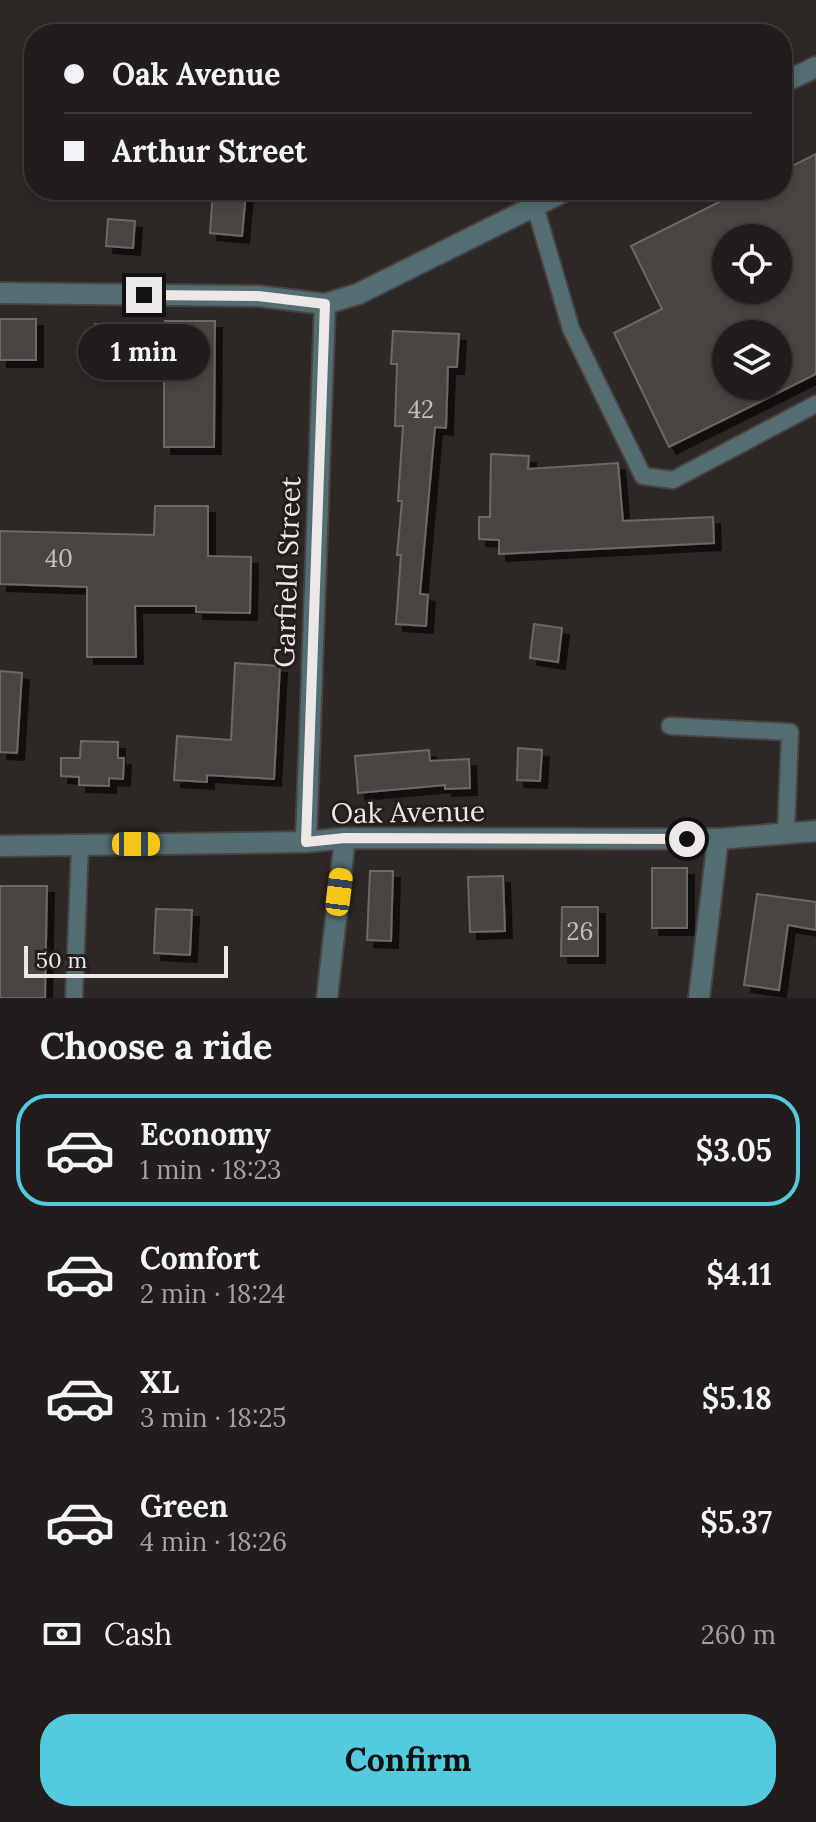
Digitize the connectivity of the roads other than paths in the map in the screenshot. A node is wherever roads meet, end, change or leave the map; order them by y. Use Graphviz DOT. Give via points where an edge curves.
graph roads {
  1 [pos="816,67"];
  2 [pos="792,78"];
  3 [pos="547,200"];
  4 [pos="535,206"];
  5 [pos="0,293"];
  6 [pos="325,304"];
  7 [pos="816,404"];
  8 [pos="670,726"];
  9 [pos="816,831"];
  10 [pos="786,833"];
  11 [pos="345,838"];
  12 [pos="718,839"];
  13 [pos="306,842"];
  14 [pos="80,845"];
  15 [pos="0,846"];
  16 [pos="74,998"];
  17 [pos="327,998"];
  18 [pos="699,998"];
  1 -- 2 [label="street"];
  3 -- 4 [label="street"];
  4 -- 6 [label="street" via="358,294"];
  4 -- 7 [label="lane" via="571,329 643,476 673,480"];
  5 -- 6 [label="street" via="258,296"];
  6 -- 13 [label="street, Garfield Street"];
  8 -- 10 [label="lane" via="790,732"];
  9 -- 10 [label="street, Oak Avenue"];
  10 -- 12 [label="street, Oak Avenue"];
  11 -- 12 [label="street, Oak Avenue"];
  11 -- 13 [label="street, Oak Avenue"];
  11 -- 17 [label="street"];
  12 -- 18 [label="street"];
  13 -- 14 [label="street, Oak Avenue"];
  14 -- 15 [label="street, Oak Avenue"];
  14 -- 16 [label="lane"];
}
